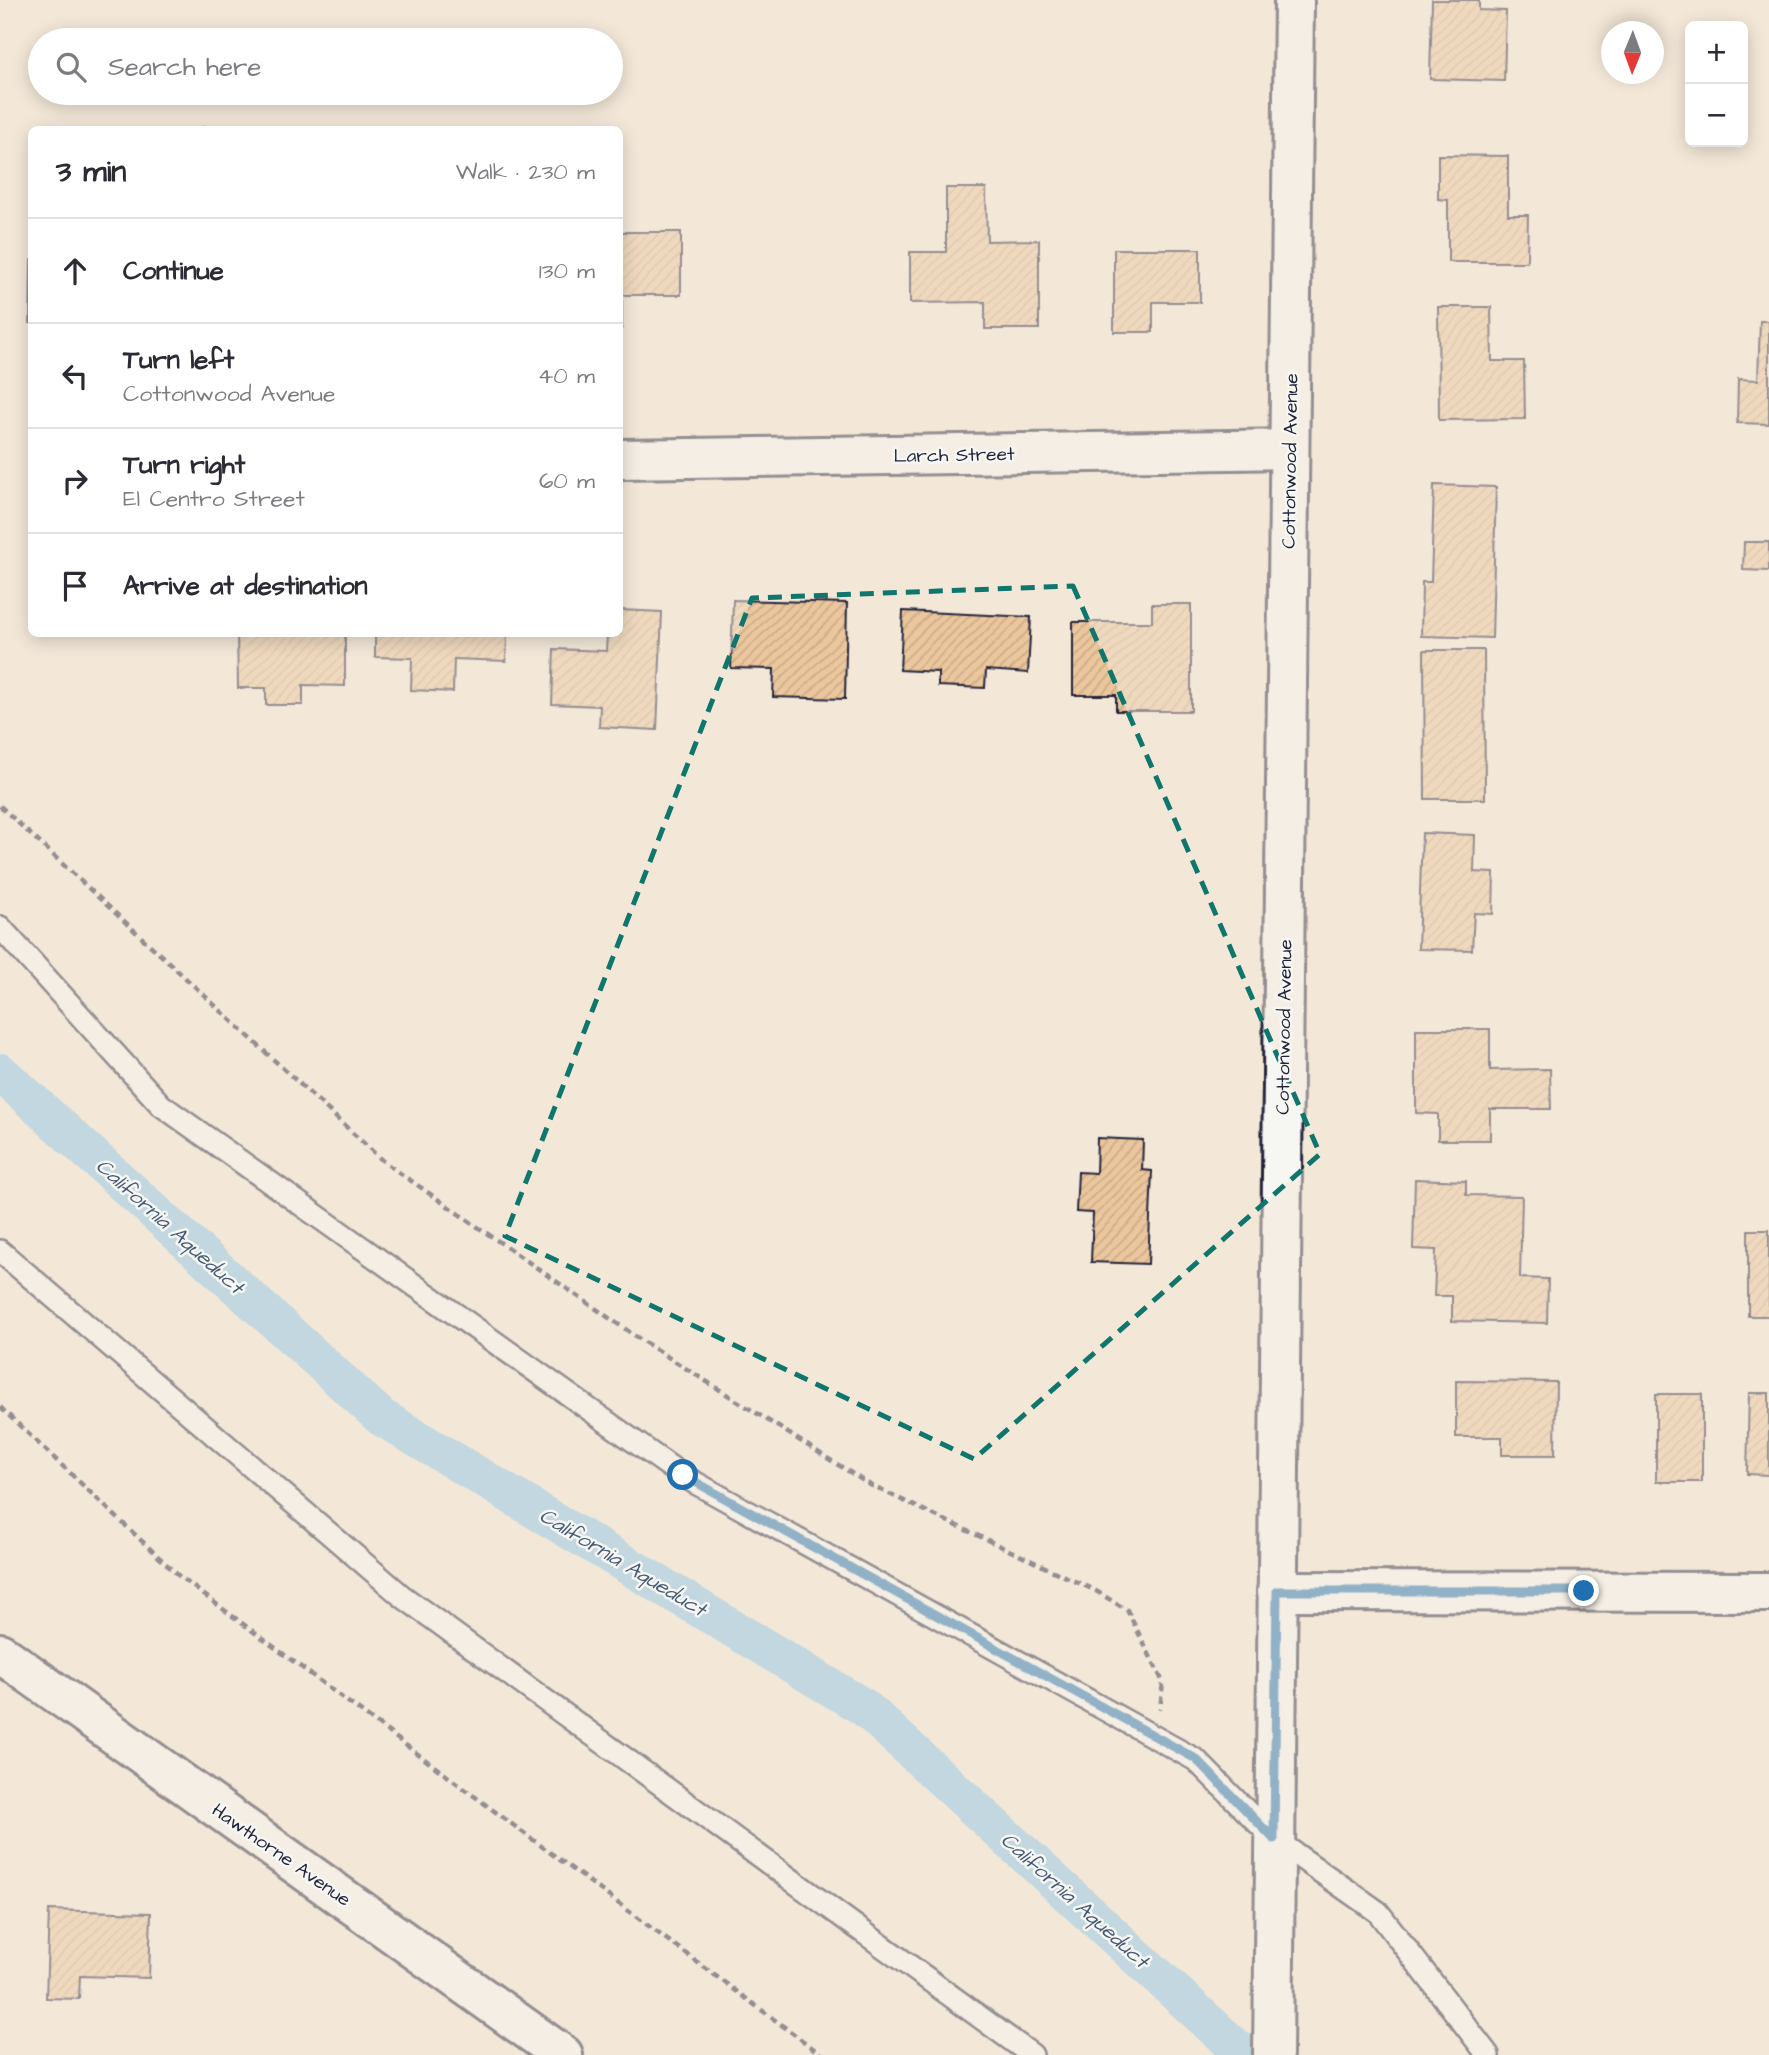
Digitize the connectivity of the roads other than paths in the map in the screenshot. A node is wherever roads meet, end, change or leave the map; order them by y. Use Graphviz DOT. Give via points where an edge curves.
graph roads {
  1 [pos="1294,0"];
  2 [pos="1289,449"];
  3 [pos="623,459"];
  4 [pos="0,927"];
  5 [pos="0,1251"];
  6 [pos="1277,1591"];
  7 [pos="1769,1592"];
  8 [pos="0,1653"];
  9 [pos="1274,1839"];
  10 [pos="564,2055"];
  11 [pos="1032,2055"];
  12 [pos="1273,2055"];
  13 [pos="1488,2055"];
  1 -- 2 [label="street, Cottonwood Avenue"];
  2 -- 3 [label="street, Larch Street"];
  2 -- 6 [label="street, Cottonwood Avenue"];
  4 -- 9 [label="lane" via="161,1105 660,1460 1196,1759"];
  5 -- 11 [label="lane" via="402,1597"];
  6 -- 7 [label="street"];
  6 -- 9 [label="street, Cottonwood Avenue"];
  8 -- 10 [label="street, Hawthorne Avenue"];
  9 -- 12 [label="street, Cottonwood Avenue"];
  9 -- 13 [label="lane" via="1378,1912"];
}
